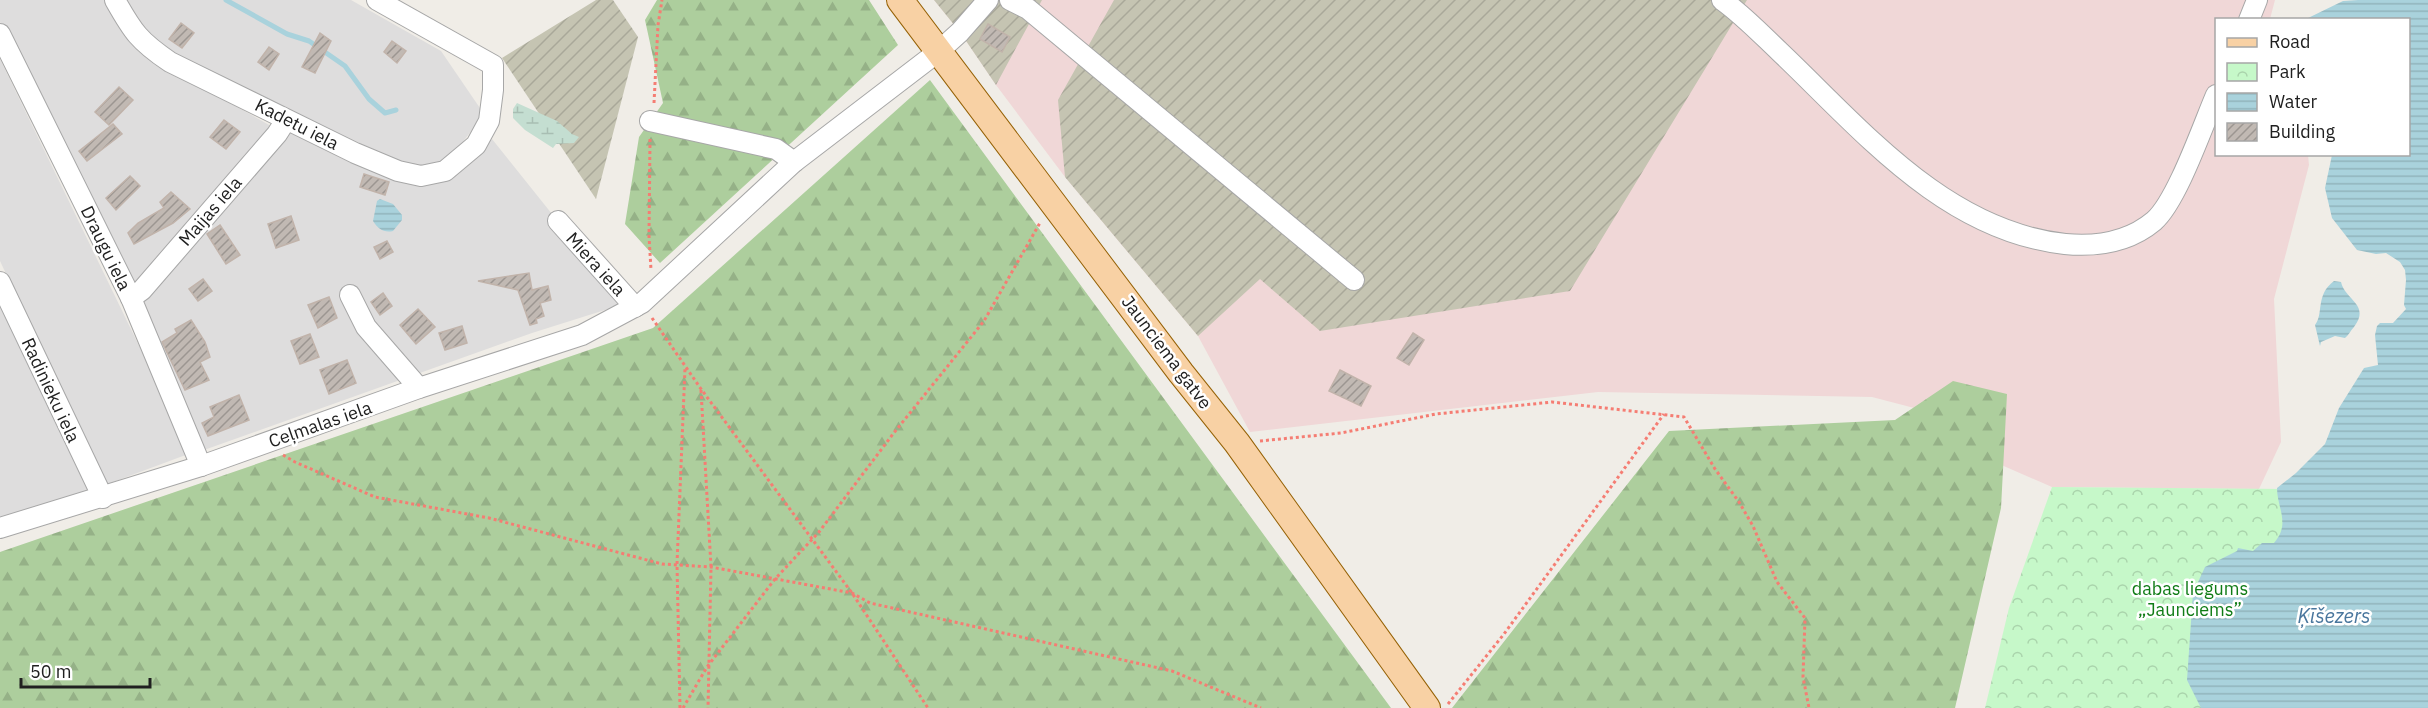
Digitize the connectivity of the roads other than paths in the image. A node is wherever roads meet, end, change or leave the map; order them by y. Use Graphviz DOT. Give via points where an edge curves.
graph roads {
  1 [pos="115,0"];
  2 [pos="377,0"];
  3 [pos="900,0"];
  4 [pos="988,0"];
  5 [pos="1010,0"];
  6 [pos="1722,0"];
  7 [pos="2257,0"];
  8 [pos="2250,18"];
  9 [pos="0,34"];
  10 [pos="939,51"];
  11 [pos="2215,100"];
  12 [pos="286,120"];
  13 [pos="650,121"];
  14 [pos="794,162"];
  15 [pos="558,221"];
  16 [pos="1354,280"];
  17 [pos="0,282"];
  18 [pos="350,296"];
  19 [pos="131,298"];
  20 [pos="643,301"];
  21 [pos="419,388"];
  22 [pos="201,466"];
  23 [pos="103,498"];
  24 [pos="0,528"];
  25 [pos="1427,708"];
  1 -- 12 [label="street, Kadetu iela" via="131,30 148,47"];
  2 -- 12 [label="street, Kadetu iela" via="493,65 489,121 476,145 445,171 421,176 398,171"];
  3 -- 10 [label="main road, Jaunciema gatve"];
  4 -- 10 [label="street, Ceļmalas iela"];
  5 -- 16 [label="street" via="1028,9"];
  6 -- 11 [label="street" via="1888,156 1928,188 2010,233 2050,242 2113,243 2156,219 2174,193"];
  7 -- 8 [label="street"];
  9 -- 19 [label="street, Draugu iela"];
  10 -- 14 [label="street, Ceļmalas iela"];
  10 -- 25 [label="main road, Jaunciema gatve" via="1237,443"];
  12 -- 19 [label="street, Maijas iela" via="142,290"];
  13 -- 14 [label="street" via="777,149"];
  14 -- 20 [label="street, Ceļmalas iela"];
  15 -- 20 [label="street, Miera iela"];
  17 -- 23 [label="street, Radinieku iela"];
  18 -- 21 [label="street" via="366,327"];
  19 -- 22 [label="street, Draugu iela"];
  20 -- 21 [label="street, Ceļmalas iela" via="582,335"];
  21 -- 22 [label="street, Ceļmalas iela"];
  22 -- 23 [label="street, Ceļmalas iela"];
  23 -- 24 [label="street, Ceļmalas iela"];
}
